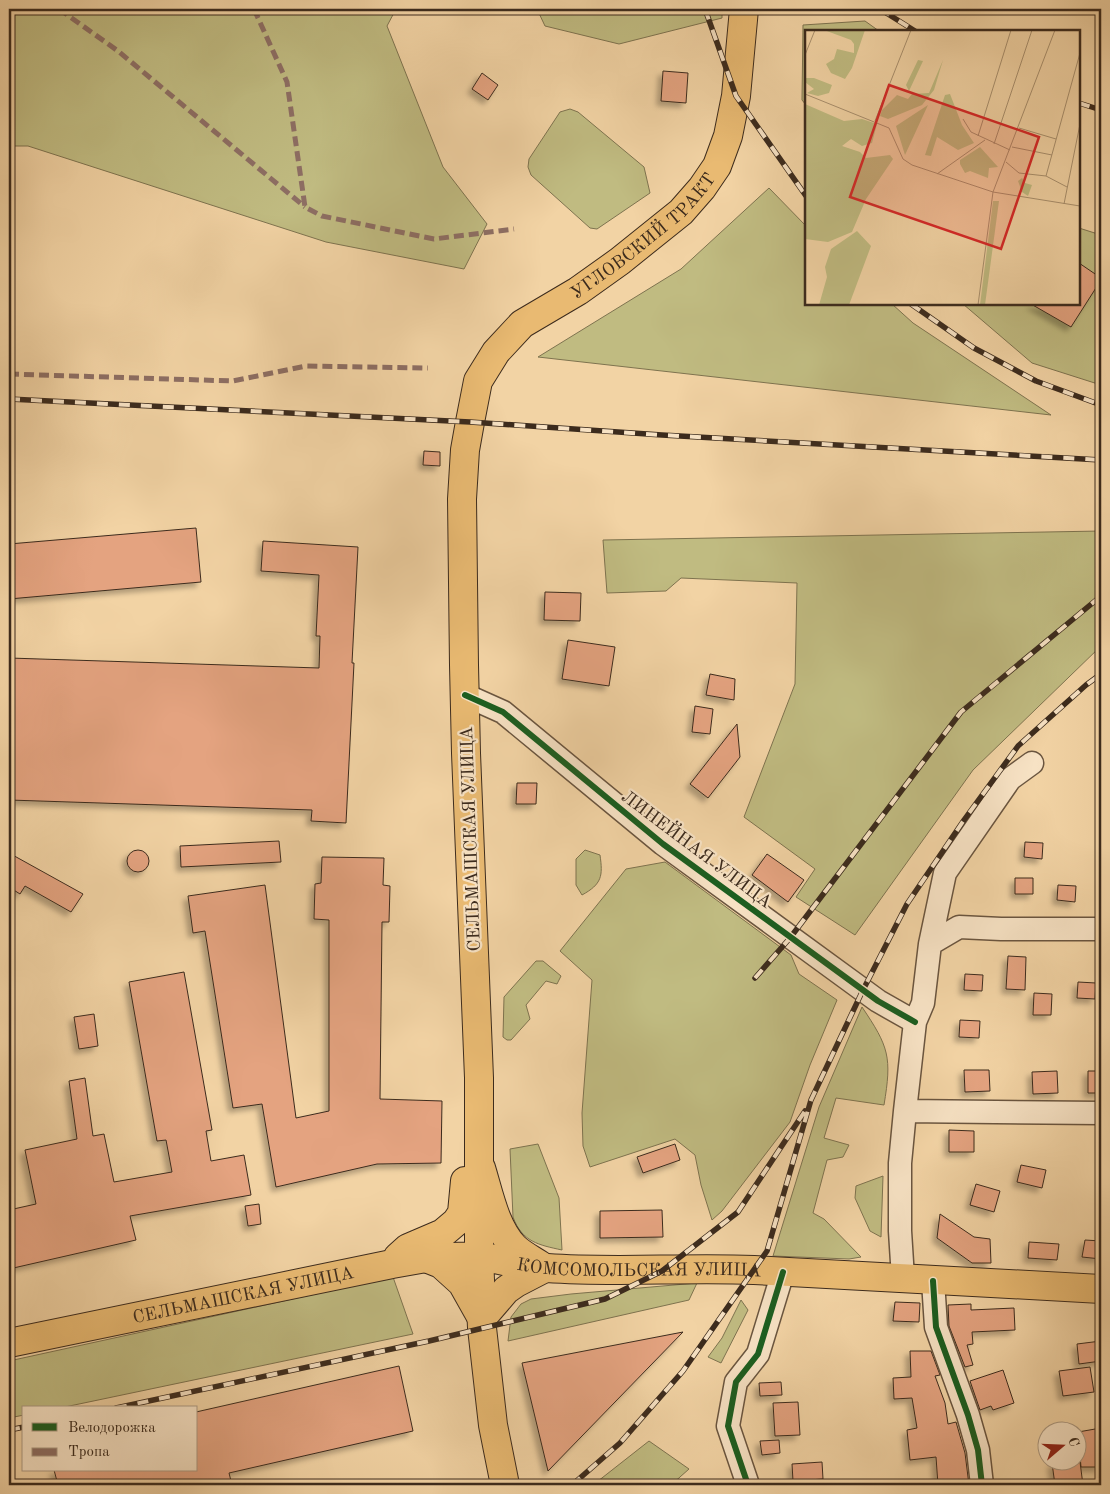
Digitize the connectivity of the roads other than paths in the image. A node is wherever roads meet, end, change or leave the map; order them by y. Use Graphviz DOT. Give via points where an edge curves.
graph roads {
  1 [pos="744,9"];
  2 [pos="470,422"];
  3 [pos="464,696"];
  4 [pos="1032,763"];
  5 [pos="1101,929"];
  6 [pos="930,944"];
  7 [pos="915,1022"];
  8 [pos="905,1112"];
  9 [pos="1101,1113"];
  10 [pos="479,1126"];
  11 [pos="479,1162"];
  12 [pos="479,1256"];
  13 [pos="426,1258"];
  14 [pos="392,1264"];
  15 [pos="545,1268"];
  16 [pos="784,1272"];
  17 [pos="903,1278"];
  18 [pos="933,1281"];
  19 [pos="1101,1289"];
  20 [pos="482,1318"];
  21 [pos="9,1342"];
  22 [pos="505,1485"];
  23 [pos="748,1485"];
  24 [pos="982,1485"];
  1 -- 2 [label="main road, УГЛОВСКИЙ ТРАКТ" via="736,96 728,136 717,166 681,212 578,291 522,324 496,352 478,381"];
  2 -- 3 [label="main road, СЕЛЬМАШСКАЯ УЛИЦА" via="462,499"];
  3 -- 7 [label="street, ЛИНЕЙНАЯ УЛИЦА" via="503,712 663,844 878,1001"];
  3 -- 10 [label="main road, СЕЛЬМАШСКАЯ УЛИЦА" via="480,1078"];
  4 -- 6 [label="street" via="1010,779 945,873"];
  5 -- 6 [label="street" via="959,927"];
  6 -- 7 [label="street" via="923,1003"];
  7 -- 8 [label="street"];
  8 -- 9 [label="street"];
  8 -- 17 [label="street" via="900,1164"];
  10 -- 11 [label="main road, СЕЛЬМАШСКАЯ УЛИЦА"];
  10 -- 14 [label="main road" via="471,1134 466,1148 462,1213 443,1233 408,1248"];
  11 -- 12 [label="main road, СЕЛЬМАШСКАЯ УЛИЦА"];
  11 -- 15 [label="main road" via="508,1239 526,1257"];
  12 -- 13 [label="main road, СЕЛЬМАШСКАЯ УЛИЦА"];
  12 -- 15 [label="main road, КОМСОМОЛЬСКАЯ УЛИЦА"];
  12 -- 20 [label="main road, СЕЛЬМАШСКАЯ УЛИЦА"];
  13 -- 14 [label="main road, СЕЛЬМАШСКАЯ УЛИЦА"];
  13 -- 20 [label="main road" via="441,1264 462,1283"];
  14 -- 21 [label="main road, СЕЛЬМАШСКАЯ УЛИЦА"];
  15 -- 16 [label="main road, КОМСОМОЛЬСКАЯ УЛИЦА" via="662,1271 707,1268"];
  15 -- 20 [label="main road" via="506,1290"];
  16 -- 17 [label="main road, КОМСОМОЛЬСКАЯ УЛИЦА"];
  16 -- 23 [label="street" via="758,1354 736,1382 728,1426"];
  17 -- 18 [label="main road, КОМСОМОЛЬСКАЯ УЛИЦА"];
  18 -- 19 [label="main road, КОМСОМОЛЬСКАЯ УЛИЦА"];
  18 -- 24 [label="street" via="936,1327 968,1415 978,1450"];
  20 -- 22 [label="main road, СЕЛЬМАШСКАЯ УЛИЦА" via="494,1425"];
}
